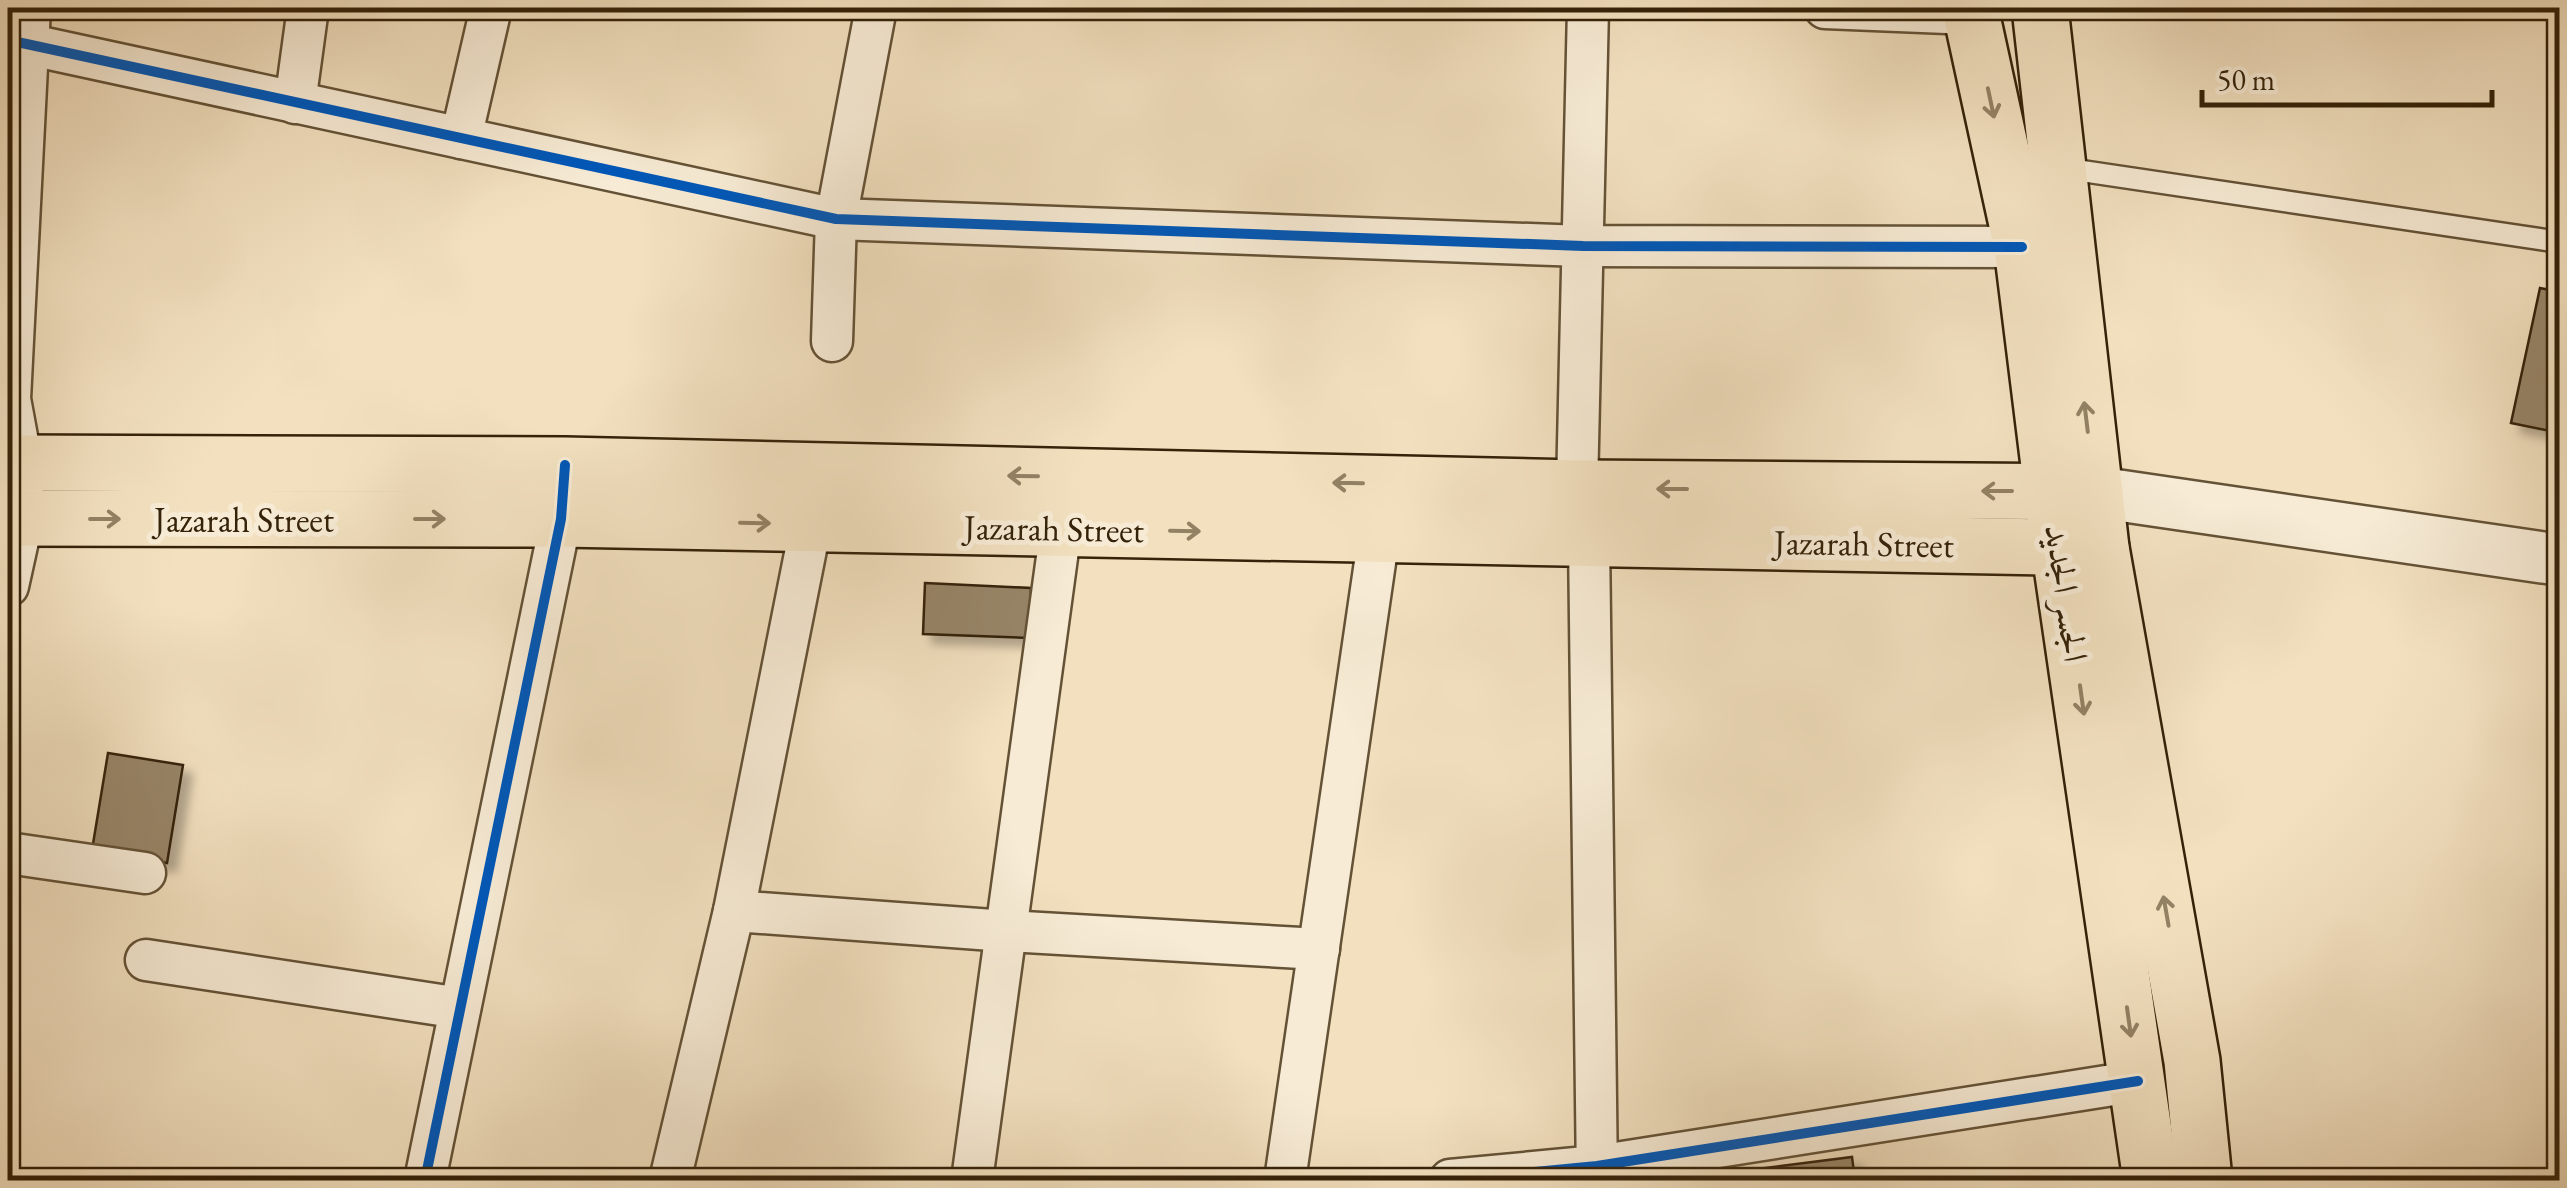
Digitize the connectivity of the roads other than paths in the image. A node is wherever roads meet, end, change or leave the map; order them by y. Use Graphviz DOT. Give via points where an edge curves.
graph roads {
  1 [pos="308,8"];
  2 [pos="491,8"];
  3 [pos="876,8"];
  4 [pos="1588,8"];
  5 [pos="1825,8"];
  6 [pos="2040,8"];
  7 [pos="1971,11"];
  8 [pos="22,31"];
  9 [pos="295,103"];
  10 [pos="460,138"];
  11 [pos="2057,167"];
  12 [pos="836,219"];
  13 [pos="2560,242"];
  14 [pos="1583,246"];
  15 [pos="2022,247"];
  16 [pos="832,341"];
  17 [pos="9,399"];
  18 [pos="15,464"];
  19 [pos="565,466"];
  20 [pos="2074,492"];
  21 [pos="1583,514"];
  22 [pos="15,518"];
  23 [pos="561,519"];
  24 [pos="811,524"];
  25 [pos="1061,528"];
  26 [pos="1379,535"];
  27 [pos="2080,547"];
  28 [pos="2560,560"];
  29 [pos="8,586"];
  30 [pos="8,852"];
  31 [pos="145,872"];
  32 [pos="734,910"];
  33 [pos="1006,931"];
  34 [pos="1319,949"];
  35 [pos="146,960"];
  36 [pos="460,1008"];
  37 [pos="2138,1081"];
  38 [pos="1597,1173"];
  39 [pos="425,1180"];
  40 [pos="670,1180"];
  41 [pos="972,1180"];
  42 [pos="1285,1180"];
  43 [pos="1450,1180"];
  44 [pos="2152,1180"];
  45 [pos="2204,1180"];
  1 -- 9 [label="street"];
  2 -- 10 [label="street"];
  3 -- 12 [label="street"];
  4 -- 14 [label="street"];
  5 -- 7 [label="street"];
  6 -- 11 [label="main road, الجسر الجديد"];
  7 -- 15 [label="main road, الجسر الجديد, one-way"];
  8 -- 9 [label="street"];
  8 -- 17 [label="street"];
  9 -- 10 [label="street"];
  10 -- 12 [label="street"];
  11 -- 13 [label="lane"];
  20 -- 11 [label="main road, الجسر الجديد, one-way"];
  12 -- 14 [label="street"];
  12 -- 16 [label="street"];
  14 -- 15 [label="street"];
  14 -- 21 [label="street"];
  15 -- 20 [label="main road, الجسر الجديد"];
  17 -- 18 [label="street"];
  18 -- 19 [label="main road, Jazarah Street"];
  18 -- 22 [label="street"];
  21 -- 19 [label="main road, Jazarah Street, one-way"];
  19 -- 23 [label="street"];
  20 -- 21 [label="main road, Jazarah Street, one-way"];
  20 -- 27 [label="main road, الجسر الجديد"];
  20 -- 28 [label="street"];
  21 -- 26 [label="main road, Jazarah Street"];
  21 -- 27 [label="main road, Jazarah Street"];
  21 -- 38 [label="street"];
  22 -- 23 [label="main road, Jazarah Street, one-way"];
  22 -- 29 [label="street"];
  23 -- 24 [label="main road, Jazarah Street, one-way"];
  23 -- 36 [label="street"];
  24 -- 25 [label="main road, Jazarah Street"];
  24 -- 32 [label="street"];
  25 -- 26 [label="main road, Jazarah Street, one-way"];
  25 -- 33 [label="street"];
  26 -- 34 [label="street"];
  27 -- 37 [label="main road, الجسر الجديد, one-way"];
  45 -- 27 [label="main road, الجسر الجديد, one-way" via="2192,1060"];
  30 -- 31 [label="street"];
  32 -- 33 [label="street"];
  32 -- 40 [label="street"];
  33 -- 34 [label="street"];
  33 -- 41 [label="street"];
  34 -- 42 [label="street"];
  35 -- 36 [label="street"];
  36 -- 39 [label="street"];
  37 -- 38 [label="street"];
  37 -- 44 [label="main road, الجسر الجديد"];
  38 -- 43 [label="street"];
}
